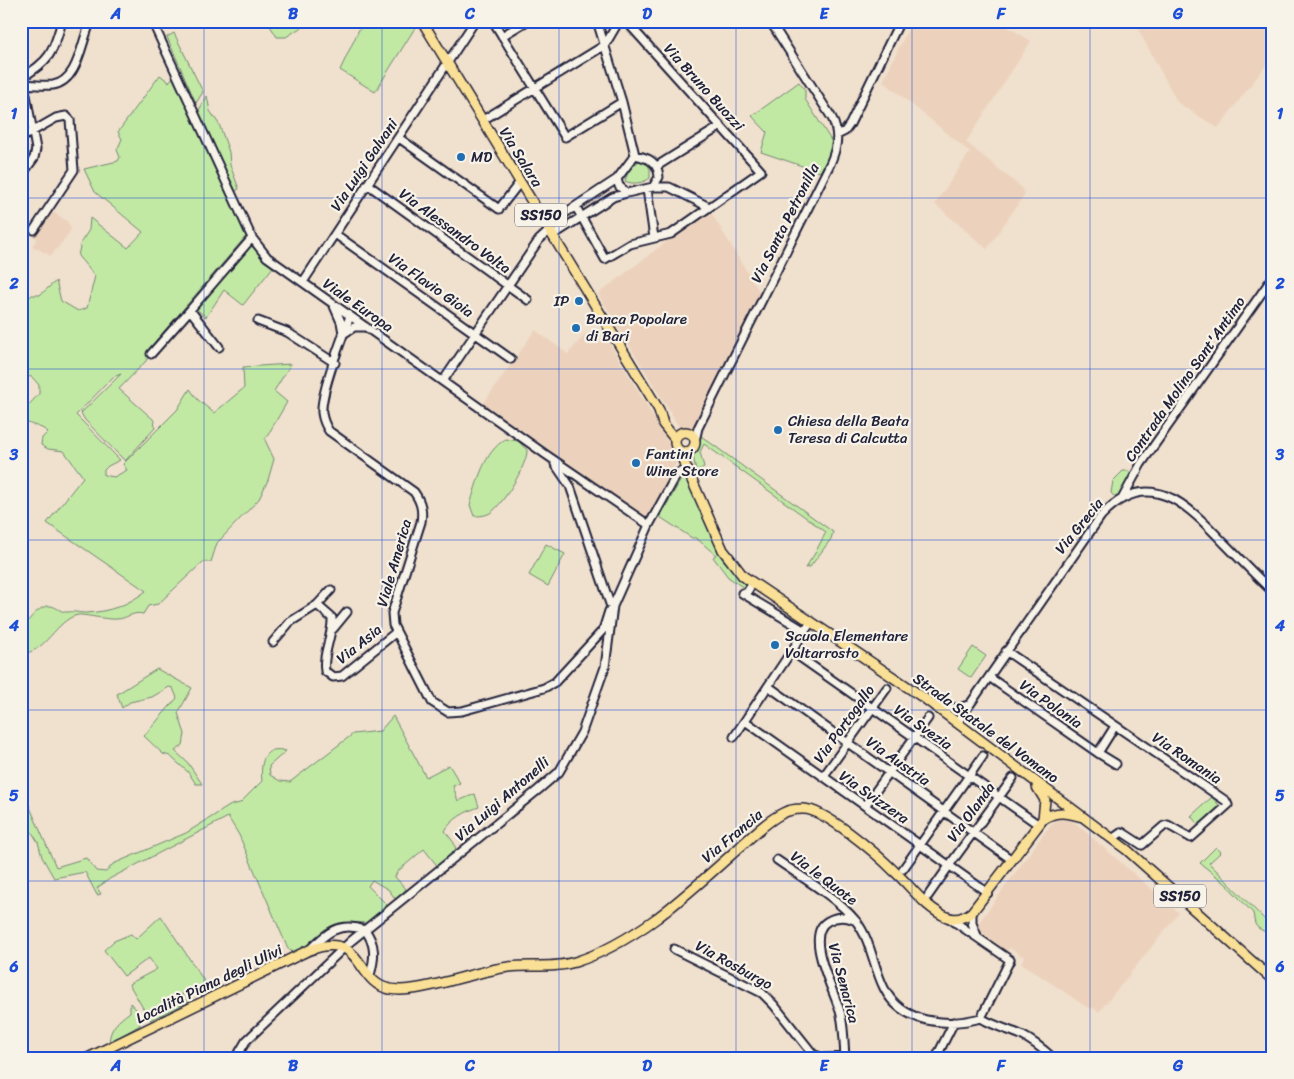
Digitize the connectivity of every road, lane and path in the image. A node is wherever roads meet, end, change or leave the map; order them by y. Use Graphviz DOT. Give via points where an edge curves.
graph roads {
  1 [pos="62,21"];
  2 [pos="91,21"];
  3 [pos="152,21"];
  4 [pos="422,21"];
  5 [pos="475,21"];
  6 [pos="493,21"];
  7 [pos="527,21"];
  8 [pos="597,21"];
  9 [pos="619,21"];
  10 [pos="626,21"];
  11 [pos="770,21"];
  12 [pos="900,21"];
  13 [pos="502,36"];
  14 [pos="605,45"];
  15 [pos="448,64"];
  16 [pos="32,71"];
  17 [pos="22,82"];
  18 [pos="40,85"];
  19 [pos="534,89"];
  20 [pos="622,102"];
  21 [pos="483,120"];
  22 [pos="721,126"];
  23 [pos="34,131"];
  24 [pos="837,135"];
  25 [pos="21,138"];
  26 [pos="399,138"];
  27 [pos="635,156"];
  28 [pos="657,166"];
  29 [pos="21,176"];
  30 [pos="617,179"];
  31 [pos="520,182"];
  32 [pos="367,184"];
  33 [pos="650,188"];
  34 [pos="627,193"];
  35 [pos="576,207"];
  36 [pos="709,207"];
  37 [pos="583,218"];
  38 [pos="34,230"];
  39 [pos="550,230"];
  40 [pos="334,234"];
  41 [pos="252,238"];
  42 [pos="654,238"];
  43 [pos="1273,277"];
  44 [pos="303,282"];
  45 [pos="509,287"];
  46 [pos="528,300"];
  47 [pos="332,303"];
  48 [pos="190,310"];
  49 [pos="350,316"];
  50 [pos="258,321"];
  51 [pos="366,327"];
  52 [pos="343,334"];
  53 [pos="476,334"];
  54 [pos="219,347"];
  55 [pos="151,354"];
  56 [pos="511,358"];
  57 [pos="334,363"];
  58 [pos="443,381"];
  59 [pos="659,410"];
  60 [pos="698,428"];
  61 [pos="686,433"];
  62 [pos="675,439"];
  63 [pos="695,441"];
  64 [pos="679,451"];
  65 [pos="689,452"];
  66 [pos="545,454"];
  67 [pos="688,469"];
  68 [pos="1122,498"];
  69 [pos="649,524"];
  70 [pos="753,583"];
  71 [pos="331,590"];
  72 [pos="1273,592"];
  73 [pos="612,605"];
  74 [pos="317,606"];
  75 [pos="347,612"];
  76 [pos="811,622"];
  77 [pos="333,628"];
  78 [pos="805,631"];
  79 [pos="395,633"];
  80 [pos="273,642"];
  81 [pos="791,651"];
  82 [pos="1006,651"];
  83 [pos="989,677"];
  84 [pos="768,686"];
  85 [pos="887,688"];
  86 [pos="968,705"];
  87 [pos="935,707"];
  88 [pos="872,708"];
  89 [pos="959,708"];
  90 [pos="928,718"];
  91 [pos="953,720"];
  92 [pos="745,721"];
  93 [pos="1115,726"];
  94 [pos="734,737"];
  95 [pos="915,738"];
  96 [pos="847,742"];
  97 [pos="1098,753"];
  98 [pos="983,756"];
  99 [pos="1116,764"];
  100 [pos="890,772"];
  101 [pos="1025,774"];
  102 [pos="823,777"];
  103 [pos="970,777"];
  104 [pos="1013,778"];
  105 [pos="999,797"];
  106 [pos="1058,798"];
  107 [pos="865,806"];
  108 [pos="945,811"];
  109 [pos="1044,817"];
  110 [pos="1083,817"];
  111 [pos="973,832"];
  112 [pos="1112,839"];
  113 [pos="919,846"];
  114 [pos="777,860"];
  115 [pos="1012,860"];
  116 [pos="950,864"];
  117 [pos="903,869"];
  118 [pos="988,893"];
  119 [pos="928,896"];
  120 [pos="969,914"];
  121 [pos="947,917"];
  122 [pos="856,922"];
  123 [pos="365,930"];
  124 [pos="967,930"];
  125 [pos="978,938"];
  126 [pos="343,947"];
  127 [pos="674,949"];
  128 [pos="307,952"];
  129 [pos="370,975"];
  130 [pos="1273,980"];
  131 [pos="981,1018"];
  132 [pos="954,1022"];
  133 [pos="88,1058"];
  134 [pos="236,1058"];
  135 [pos="845,1058"];
  136 [pos="936,1058"];
  137 [pos="1053,1058"];
  1 -- 16 [label="street" via="51,55"];
  2 -- 18 [label="street" via="73,69 64,81"];
  3 -- 41 [label="street, Viale Europa"];
  4 -- 15 [label="main road, Via Salara / SS150"];
  5 -- 15 [label="street, Via Luigi Galvani"];
  6 -- 13 [label="street"];
  7 -- 13 [label="street"];
  8 -- 14 [label="street"];
  9 -- 14 [label="street"];
  10 -- 22 [label="street, Via Bruno Buozzi"];
  11 -- 24 [label="street" via="832,118"];
  12 -- 24 [label="street" via="850,124"];
  13 -- 19 [label="street"];
  14 -- 19 [label="street"];
  14 -- 20 [label="street"];
  15 -- 21 [label="main road, Via Salara / SS150"];
  15 -- 26 [label="street, Via Luigi Galvani"];
  16 -- 17 [label="street"];
  16 -- 18 [label="street" via="33,80"];
  17 -- 18 [label="street"];
  17 -- 23 [label="street"];
  19 -- 20 [label="street" via="564,137"];
  19 -- 21 [label="street"];
  20 -- 27 [label="street"];
  21 -- 31 [label="main road, Via Salara / SS150"];
  22 -- 28 [label="street"];
  22 -- 36 [label="street, Via Bruno Buozzi" via="761,171"];
  23 -- 25 [label="street"];
  23 -- 29 [label="street" via="36,152"];
  23 -- 38 [label="street" via="58,117 67,116 71,123 75,162 72,175"];
  24 -- 60 [label="street, Via Santa Petronilla" via="830,164"];
  26 -- 31 [label="street" via="500,209"];
  26 -- 32 [label="street, Via Luigi Galvani"];
  27 -- 28 [label="street" via="647,158"];
  27 -- 30 [label="street"];
  28 -- 33 [label="street" via="659,177"];
  30 -- 34 [label="street"];
  30 -- 35 [label="street"];
  31 -- 39 [label="main road, Via Salara / SS150"];
  32 -- 40 [label="street, Via Luigi Galvani"];
  32 -- 45 [label="street, Via Alessandro Volta"];
  33 -- 34 [label="street"];
  33 -- 36 [label="street" via="669,187"];
  33 -- 42 [label="street"];
  34 -- 37 [label="street" via="613,197"];
  35 -- 37 [label="street"];
  35 -- 39 [label="street"];
  36 -- 42 [label="street" via="671,234"];
  37 -- 39 [label="street"];
  37 -- 42 [label="street" via="605,259 630,244"];
  39 -- 45 [label="street" via="539,240"];
  39 -- 59 [label="main road, Via Salara / SS150"];
  40 -- 44 [label="street, Via Luigi Galvani"];
  40 -- 53 [label="street, Via Flavio Gioia"];
  41 -- 44 [label="street, Viale Europa" via="267,257"];
  41 -- 48 [label="street"];
  43 -- 68 [label="street, Contrada Molino Sant'Antimo" via="1141,464"];
  44 -- 47 [label="street, Viale Europa"];
  45 -- 46 [label="street, Via Alessandro Volta"];
  45 -- 53 [label="street"];
  47 -- 49 [label="street, Viale Europa"];
  47 -- 52 [label="street" via="342,322"];
  48 -- 54 [label="street"];
  48 -- 55 [label="street"];
  49 -- 51 [label="street, Viale Europa"];
  49 -- 52 [label="street, Viale America"];
  50 -- 57 [label="street" via="287,332"];
  51 -- 52 [label="street" via="354,328"];
  51 -- 58 [label="street, Viale Europa"];
  52 -- 57 [label="street, Viale America"];
  53 -- 56 [label="street, Via Flavio Gioia"];
  53 -- 58 [label="street"];
  57 -- 79 [label="street, Viale America" via="322,411 329,431 414,492 423,512 392,613"];
  58 -- 66 [label="street, Viale Europa"];
  59 -- 61 [label="main road, Via Salara / SS150" via="674,428"];
  59 -- 62 [label="main road, Via Salara / SS150"];
  60 -- 61 [label="street"];
  60 -- 63 [label="street, Via Santa Petronilla"];
  61 -- 62 [label="main road"];
  61 -- 63 [label="main road"];
  62 -- 64 [label="main road"];
  63 -- 65 [label="main road"];
  64 -- 65 [label="main road"];
  64 -- 67 [label="main road, Strada Statale del Vomano / SS150"];
  65 -- 67 [label="main road"];
  66 -- 69 [label="street, Viale Europa"];
  66 -- 73 [label="street" via="560,469 570,486"];
  67 -- 69 [label="street, Via Luigi Antonelli" via="677,474"];
  67 -- 70 [label="main road, Strada Statale del Vomano / SS150" via="722,550 736,570"];
  68 -- 72 [label="street, Via Grecia" via="1152,492 1181,501"];
  68 -- 82 [label="street, Via Grecia" via="1101,516"];
  69 -- 73 [label="street, Via Luigi Antonelli"];
  70 -- 76 [label="main road, Strada Statale del Vomano / SS150"];
  70 -- 78 [label="street" via="744,594"];
  71 -- 74 [label="street"];
  73 -- 79 [label="street, Viale America" via="603,630 555,682 462,711 448,712 432,702"];
  73 -- 123 [label="street, Via Luigi Antonelli" via="605,667 582,732 558,772"];
  74 -- 77 [label="street, Via Asia" via="332,618"];
  74 -- 80 [label="street" via="290,622"];
  75 -- 77 [label="street, Via Asia"];
  76 -- 78 [label="street"];
  76 -- 87 [label="main road, Strada Statale del Vomano / SS150"];
  77 -- 79 [label="street, Via Asia" via="323,661 326,671 333,677 342,676"];
  78 -- 81 [label="street"];
  81 -- 84 [label="street"];
  81 -- 88 [label="street, Via Svezia"];
  82 -- 83 [label="street, Via Grecia"];
  82 -- 93 [label="street, Via Romania"];
  83 -- 86 [label="street, Via Grecia"];
  83 -- 97 [label="street, Via Polonia"];
  84 -- 92 [label="street"];
  84 -- 96 [label="street, Via Austria"];
  85 -- 88 [label="street, Via Portogallo"];
  86 -- 89 [label="street"];
  86 -- 91 [label="street, Via Grecia"];
  87 -- 89 [label="street"];
  87 -- 91 [label="main road, Strada Statale del Vomano / SS150"];
  88 -- 95 [label="street, Via Svezia"];
  88 -- 96 [label="street, Via Portogallo"];
  89 -- 91 [label="street"];
  90 -- 95 [label="street"];
  91 -- 101 [label="main road, Strada Statale del Vomano / SS150"];
  92 -- 94 [label="street"];
  92 -- 102 [label="street, Via Svizzera"];
  93 -- 97 [label="street"];
  93 -- 112 [label="street, Via Romania" via="1228,805 1191,838 1168,825 1142,845 1122,832"];
  95 -- 100 [label="street"];
  95 -- 103 [label="street, Via Svezia"];
  96 -- 100 [label="street, Via Austria"];
  96 -- 102 [label="street, Via Portogallo"];
  97 -- 99 [label="street, Via Polonia"];
  98 -- 103 [label="street"];
  100 -- 107 [label="street"];
  100 -- 108 [label="street, Via Austria"];
  101 -- 106 [label="main road, Strada Statale del Vomano / SS150"];
  101 -- 109 [label="main road" via="1042,793"];
  102 -- 107 [label="street, Via Svizzera"];
  103 -- 105 [label="street, Via Svezia"];
  103 -- 108 [label="street"];
  104 -- 105 [label="street, Via Olanda"];
  105 -- 109 [label="street, Via Svezia"];
  105 -- 111 [label="street, Via Olanda"];
  106 -- 109 [label="main road" via="1056,807"];
  106 -- 110 [label="main road, Strada Statale del Vomano / SS150"];
  107 -- 113 [label="street, Via Svizzera"];
  108 -- 111 [label="street, Via Austria"];
  108 -- 113 [label="street"];
  109 -- 110 [label="main road" via="1062,812"];
  109 -- 115 [label="main road"];
  110 -- 112 [label="main road, Strada Statale del Vomano / SS150"];
  111 -- 115 [label="street, Via Austria"];
  111 -- 116 [label="street, Via Olanda"];
  112 -- 130 [label="main road, Strada Statale del Vomano / SS150"];
  113 -- 116 [label="street, Via Svizzera"];
  113 -- 117 [label="street"];
  114 -- 122 [label="street, Via le Quote" via="843,906"];
  115 -- 118 [label="main road"];
  116 -- 118 [label="street, Via Svizzera"];
  116 -- 119 [label="street, Via Olanda"];
  118 -- 120 [label="main road"];
  120 -- 121 [label="main road" via="957,919"];
  120 -- 124 [label="street" via="964,921"];
  120 -- 125 [label="street"];
  121 -- 124 [label="street"];
  121 -- 129 [label="main road, Via Francia" via="848,832 818,812 794,809 770,821 657,917 591,957 552,967 508,967 421,987 390,990"];
  122 -- 132 [label="street, Via le Quote" via="866,939 884,988 892,999 915,1017 930,1022"];
  122 -- 135 [label="street, Via Senarica" via="846,916 831,919 824,923 818,936 820,953 841,1014"];
  123 -- 126 [label="street, Via Luigi Antonelli"];
  123 -- 128 [label="street" via="348,925 340,927 321,938"];
  123 -- 129 [label="street" via="372,940 374,952"];
  124 -- 125 [label="street"];
  125 -- 131 [label="street" via="1010,960"];
  126 -- 128 [label="main road, Località Piana degli Ulivi" via="328,944"];
  126 -- 129 [label="main road"];
  126 -- 134 [label="street" via="246,1041"];
  127 -- 135 [label="street, Via Rosburgo" via="762,993 813,1054 823,1058"];
  128 -- 133 [label="main road, Località Piana degli Ulivi"];
  131 -- 132 [label="street, Via le Quote"];
  131 -- 137 [label="street" via="1033,1041"];
  132 -- 136 [label="street"];
}
